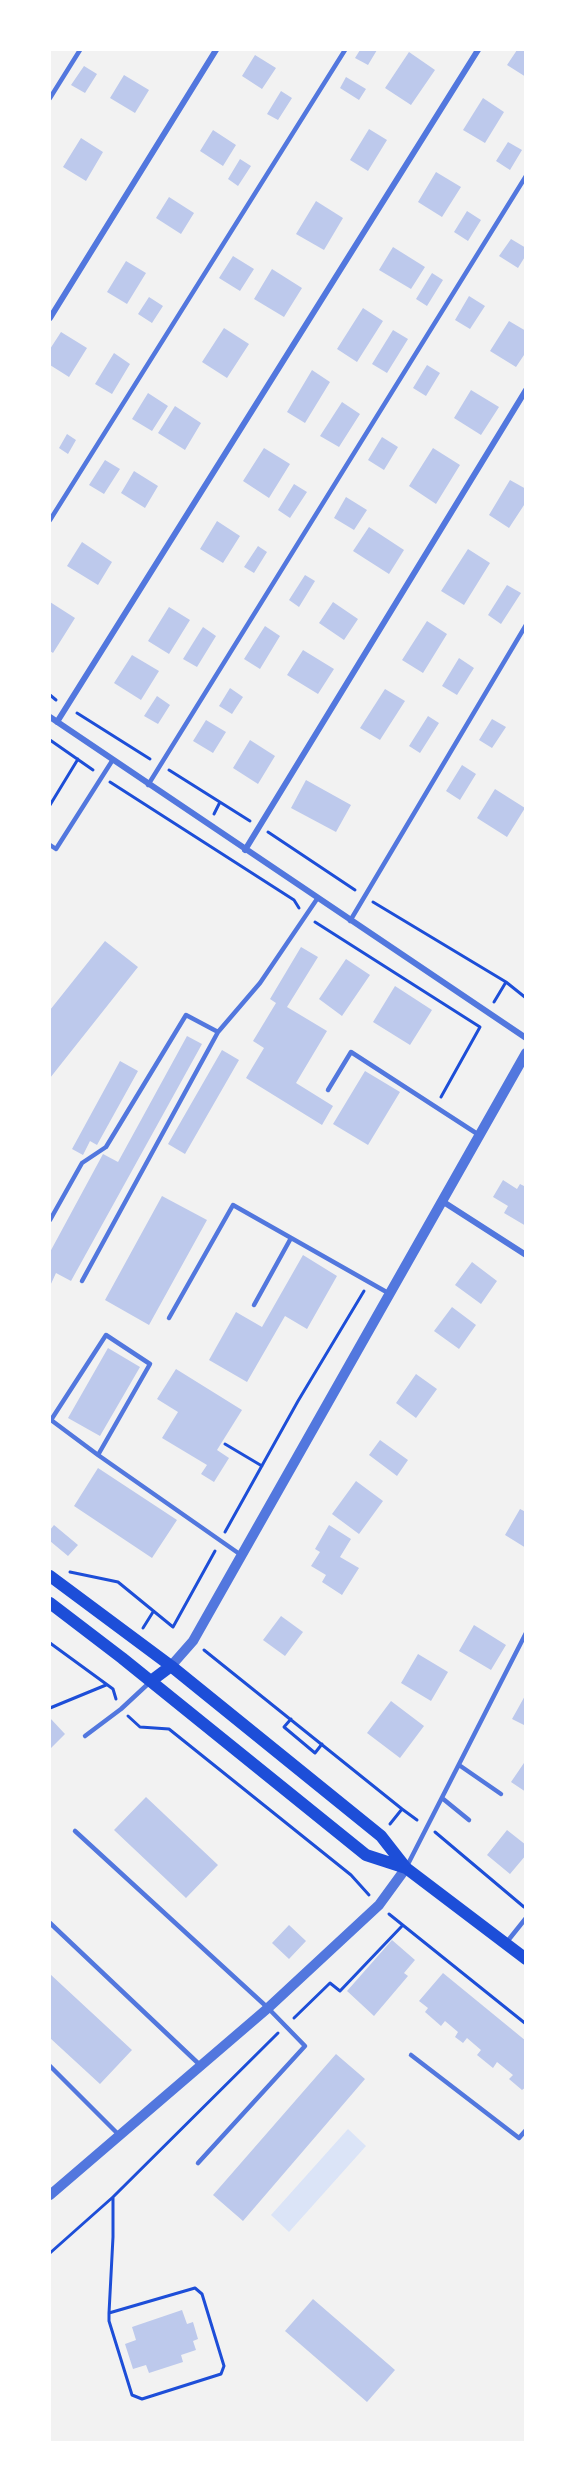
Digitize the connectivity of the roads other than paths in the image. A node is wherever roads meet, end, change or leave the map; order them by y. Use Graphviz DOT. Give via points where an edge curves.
graph roads {
  1 [pos="80,50"];
  2 [pos="216,50"];
  3 [pos="345,50"];
  4 [pos="478,50"];
  5 [pos="50,98"];
  6 [pos="525,176"];
  7 [pos="50,318"];
  8 [pos="525,390"];
  9 [pos="50,520"];
  10 [pos="525,625"];
  11 [pos="50,717"];
  12 [pos="57,722"];
  13 [pos="112,761"];
  14 [pos="148,785"];
  15 [pos="50,845"];
  16 [pos="245,850"];
  17 [pos="317,898"];
  18 [pos="350,921"];
  19 [pos="218,1032"];
  20 [pos="525,1038"];
  21 [pos="525,1053"];
  22 [pos="328,1090"];
  23 [pos="479,1135"];
  24 [pos="442,1201"];
  25 [pos="50,1220"];
  26 [pos="291,1238"];
  27 [pos="525,1255"];
  28 [pos="82,1281"];
  29 [pos="390,1294"];
  30 [pos="254,1305"];
  31 [pos="169,1317"];
  32 [pos="50,1421"];
  33 [pos="98,1455"];
  34 [pos="242,1556"];
  35 [pos="50,1576"];
  36 [pos="50,1603"];
  37 [pos="525,1633"];
  38 [pos="171,1666"];
  39 [pos="151,1681"];
  40 [pos="85,1736"];
  41 [pos="459,1765"];
  42 [pos="501,1794"];
  43 [pos="442,1798"];
  44 [pos="469,1820"];
  45 [pos="75,1831"];
  46 [pos="406,1868"];
  47 [pos="525,1918"];
  48 [pos="50,1923"];
  49 [pos="506,1943"];
  50 [pos="525,1959"];
  51 [pos="268,2008"];
  52 [pos="411,2055"];
  53 [pos="201,2065"];
  54 [pos="50,2066"];
  55 [pos="525,2130"];
  56 [pos="119,2135"];
  57 [pos="519,2138"];
  58 [pos="525,2142"];
  59 [pos="198,2163"];
  60 [pos="50,2195"];
  1 -- 5 [label="lane"];
  2 -- 7 [label="street"];
  3 -- 9 [label="lane"];
  4 -- 12 [label="street"];
  6 -- 14 [label="lane"];
  8 -- 16 [label="street"];
  10 -- 18 [label="lane"];
  11 -- 12 [label="street"];
  12 -- 13 [label="street"];
  13 -- 14 [label="street"];
  13 -- 15 [label="lane" via="56,849"];
  14 -- 16 [label="street"];
  16 -- 17 [label="street"];
  17 -- 18 [label="street"];
  17 -- 19 [label="lane" via="260,983"];
  18 -- 20 [label="street"];
  19 -- 25 [label="lane" via="186,1015 106,1147 82,1163"];
  19 -- 28 [label="lane"];
  21 -- 23 [label="street"];
  22 -- 23 [label="lane" via="351,1052"];
  23 -- 24 [label="street"];
  24 -- 27 [label="street"];
  24 -- 29 [label="street"];
  26 -- 29 [label="lane"];
  26 -- 30 [label="lane"];
  26 -- 31 [label="lane" via="233,1205"];
  29 -- 34 [label="street"];
  32 -- 33 [label="lane"];
  32 -- 33 [label="lane" via="106,1335 150,1364"];
  33 -- 34 [label="lane"];
  34 -- 38 [label="street" via="193,1641"];
  35 -- 38 [label="main road"];
  36 -- 39 [label="main road"];
  37 -- 41 [label="lane"];
  38 -- 39 [label="main road"];
  38 -- 46 [label="main road" via="381,1836"];
  39 -- 40 [label="lane"];
  39 -- 46 [label="main road" via="366,1855"];
  41 -- 42 [label="lane"];
  41 -- 43 [label="lane"];
  43 -- 44 [label="lane"];
  43 -- 46 [label="lane"];
  45 -- 51 [label="lane"];
  46 -- 49 [label="main road"];
  46 -- 51 [label="street" via="379,1905"];
  47 -- 49 [label="lane"];
  48 -- 53 [label="lane"];
  49 -- 50 [label="main road"];
  51 -- 53 [label="street"];
  51 -- 59 [label="lane" via="305,2046"];
  52 -- 57 [label="lane"];
  53 -- 56 [label="street"];
  54 -- 56 [label="lane"];
  55 -- 57 [label="lane"];
  56 -- 60 [label="street"];
  57 -- 58 [label="lane"];
}
